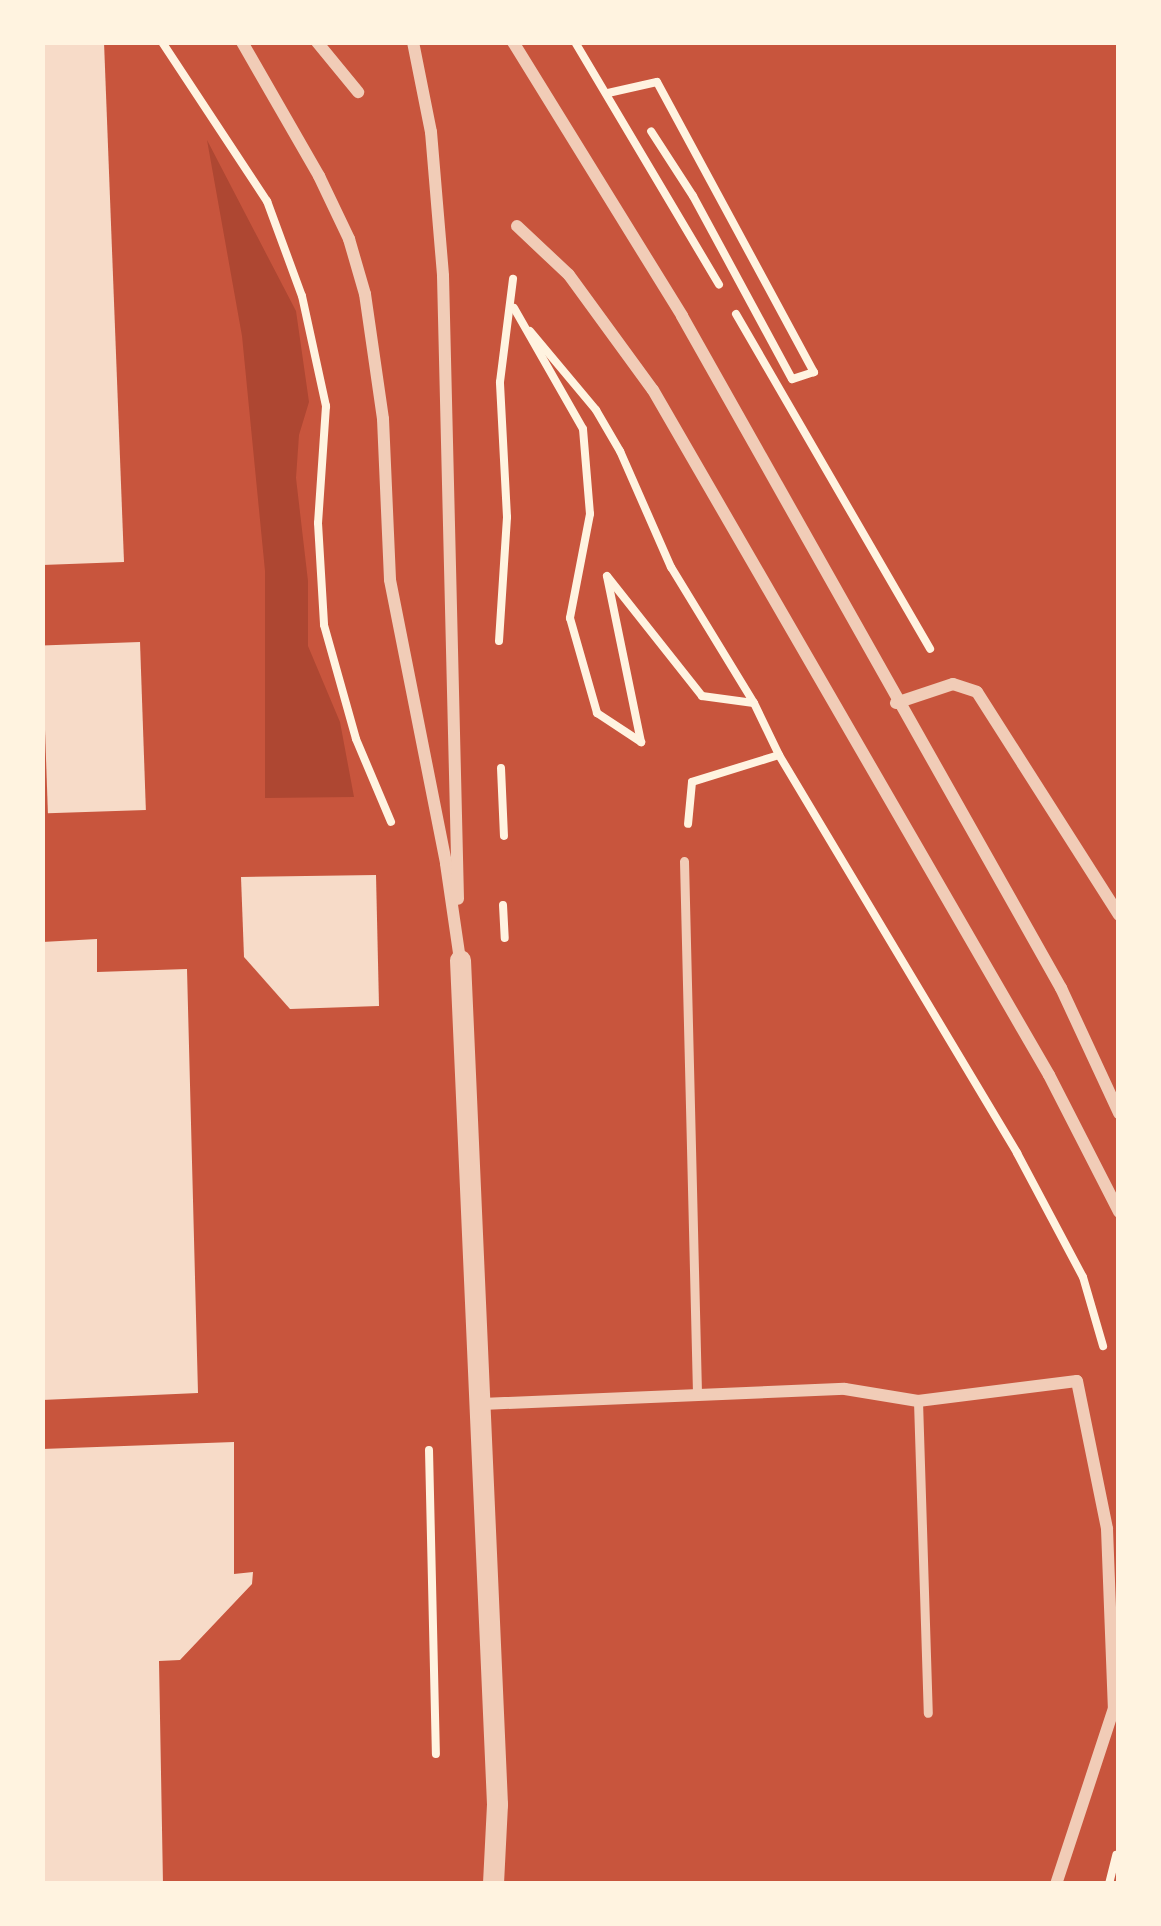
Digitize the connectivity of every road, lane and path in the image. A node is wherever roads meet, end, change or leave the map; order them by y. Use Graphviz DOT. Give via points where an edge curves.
graph roads {
  1 [pos="162,42"];
  2 [pos="242,42"];
  3 [pos="317,42"];
  4 [pos="413,42"];
  5 [pos="513,42"];
  6 [pos="575,42"];
  7 [pos="358,92"];
  8 [pos="608,93"];
  9 [pos="652,131"];
  10 [pos="517,226"];
  11 [pos="517,316"];
  12 [pos="498,650"];
  13 [pos="934,655"];
  14 [pos="754,703"];
  15 [pos="896,704"];
  16 [pos="498,752"];
  17 [pos="778,754"];
  18 [pos="692,782"];
  19 [pos="397,832"];
  20 [pos="504,839"];
  21 [pos="684,861"];
  22 [pos="501,886"];
  23 [pos="1119,915"];
  24 [pos="506,948"];
  25 [pos="460,960"];
  26 [pos="1119,1113"];
  27 [pos="1119,1213"];
  28 [pos="1107,1358"];
  29 [pos="698,1394"];
  30 [pos="918,1401"];
  31 [pos="482,1404"];
  32 [pos="428,1431"];
  33 [pos="928,1713"];
  34 [pos="436,1754"];
  35 [pos="1119,1841"];
  36 [pos="493,1884"];
  37 [pos="1056,1884"];
  38 [pos="1108,1884"];
  1 -- 19 [label="path" via="267,201 302,296 326,406 318,523 324,625 356,740"];
  2 -- 25 [label="street" via="319,176 365,294 382,398 390,580"];
  3 -- 7 [label="street"];
  4 -- 25 [label="street" via="431,132 443,276"];
  5 -- 15 [label="street" via="682,316"];
  6 -- 8 [label="path"];
  8 -- 9 [label="path" via="657,82 814,371 792,379"];
  8 -- 13 [label="path"];
  10 -- 27 [label="street" via="584,292 653,390 1037,1055"];
  11 -- 12 [label="path" via="513,307 500,382 507,517"];
  11 -- 14 [label="path" via="596,410 671,567"];
  11 -- 14 [label="path" via="583,428 590,514 570,618 597,713 641,742 607,576 702,696"];
  14 -- 17 [label="path"];
  15 -- 23 [label="street" via="953,684 977,692"];
  15 -- 26 [label="street" via="1061,988"];
  16 -- 20 [label="path"];
  17 -- 18 [label="path"];
  17 -- 28 [label="path" via="1017,1153 1083,1277"];
  21 -- 29 [label="lane"];
  22 -- 24 [label="path"];
  25 -- 31 [label="street"];
  29 -- 30 [label="street" via="845,1390"];
  29 -- 31 [label="street"];
  30 -- 33 [label="lane"];
  30 -- 37 [label="street" via="1077,1382 1107,1529 1114,1708"];
  31 -- 36 [label="street"];
  32 -- 34 [label="path"];
  35 -- 38 [label="path"];
}
